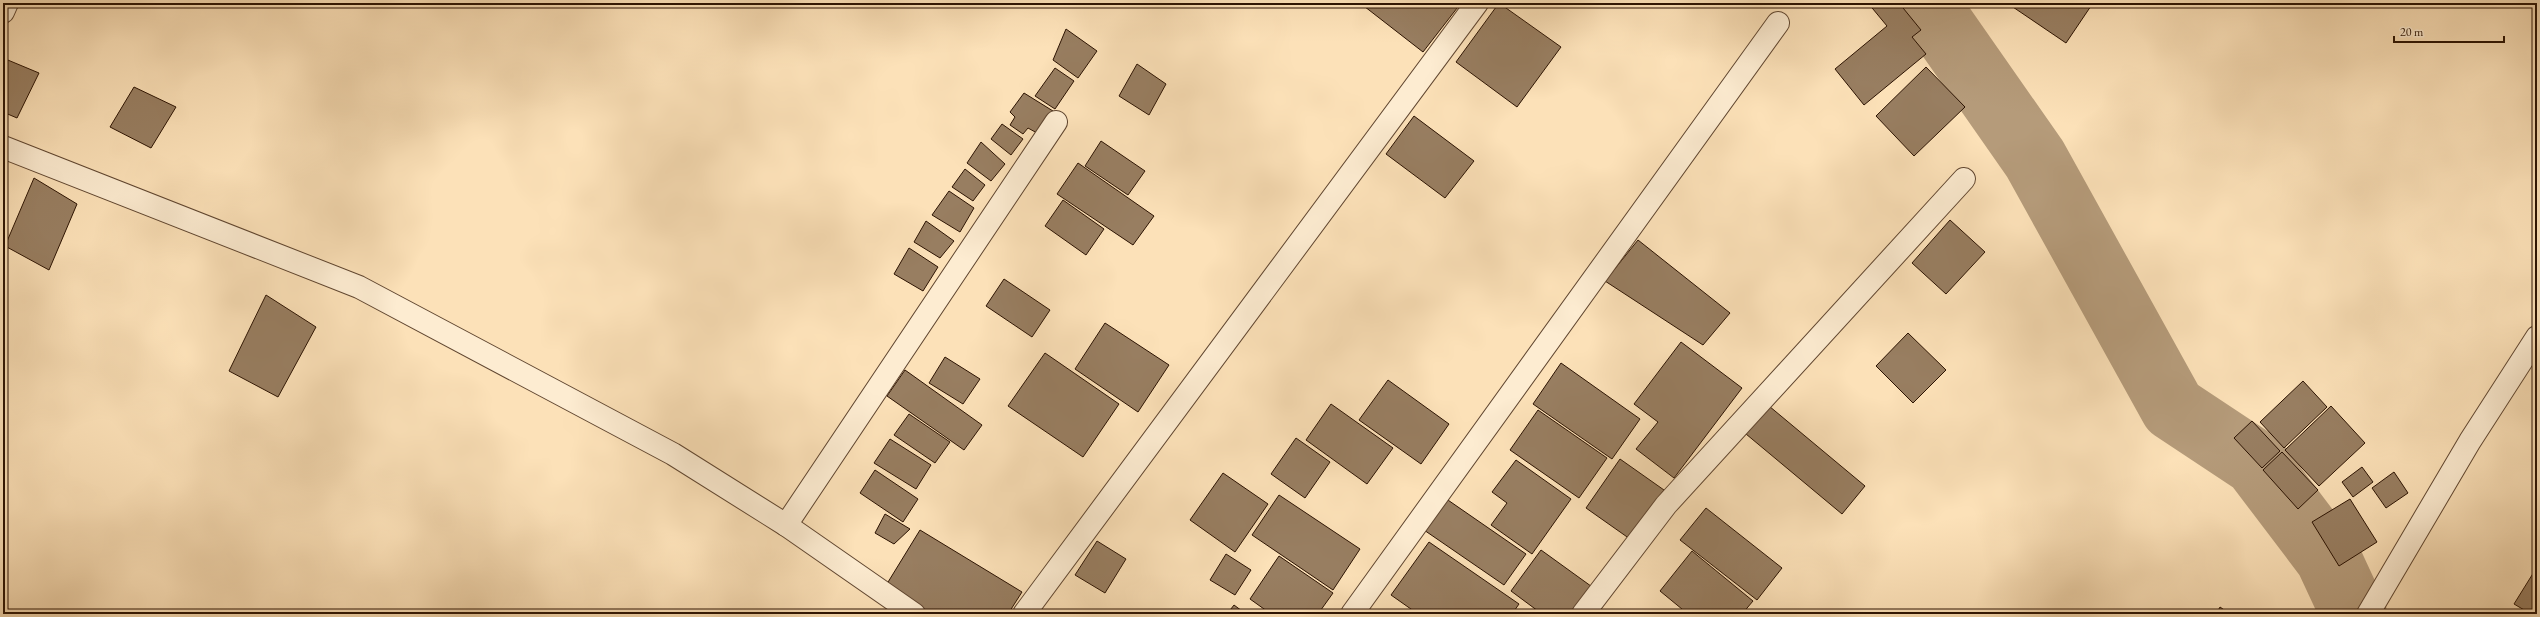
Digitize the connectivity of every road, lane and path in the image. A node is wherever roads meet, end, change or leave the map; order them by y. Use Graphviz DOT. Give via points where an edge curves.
graph roads {
  1 [pos="7,3"];
  2 [pos="1477,3"];
  3 [pos="3,12"];
  4 [pos="1778,23"];
  5 [pos="1056,122"];
  6 [pos="3,147"];
  7 [pos="1964,179"];
  8 [pos="2537,337"];
  9 [pos="786,525"];
  10 [pos="914,614"];
  11 [pos="1024,614"];
  12 [pos="1352,614"];
  13 [pos="1583,614"];
  14 [pos="2368,614"];
  1 -- 3 [label="street"];
  2 -- 11 [label="street"];
  4 -- 12 [label="street"];
  5 -- 9 [label="street"];
  6 -- 9 [label="street" via="359,287 673,454"];
  7 -- 13 [label="street" via="1666,505"];
  8 -- 14 [label="street" via="2470,441"];
  9 -- 10 [label="street"];
}
